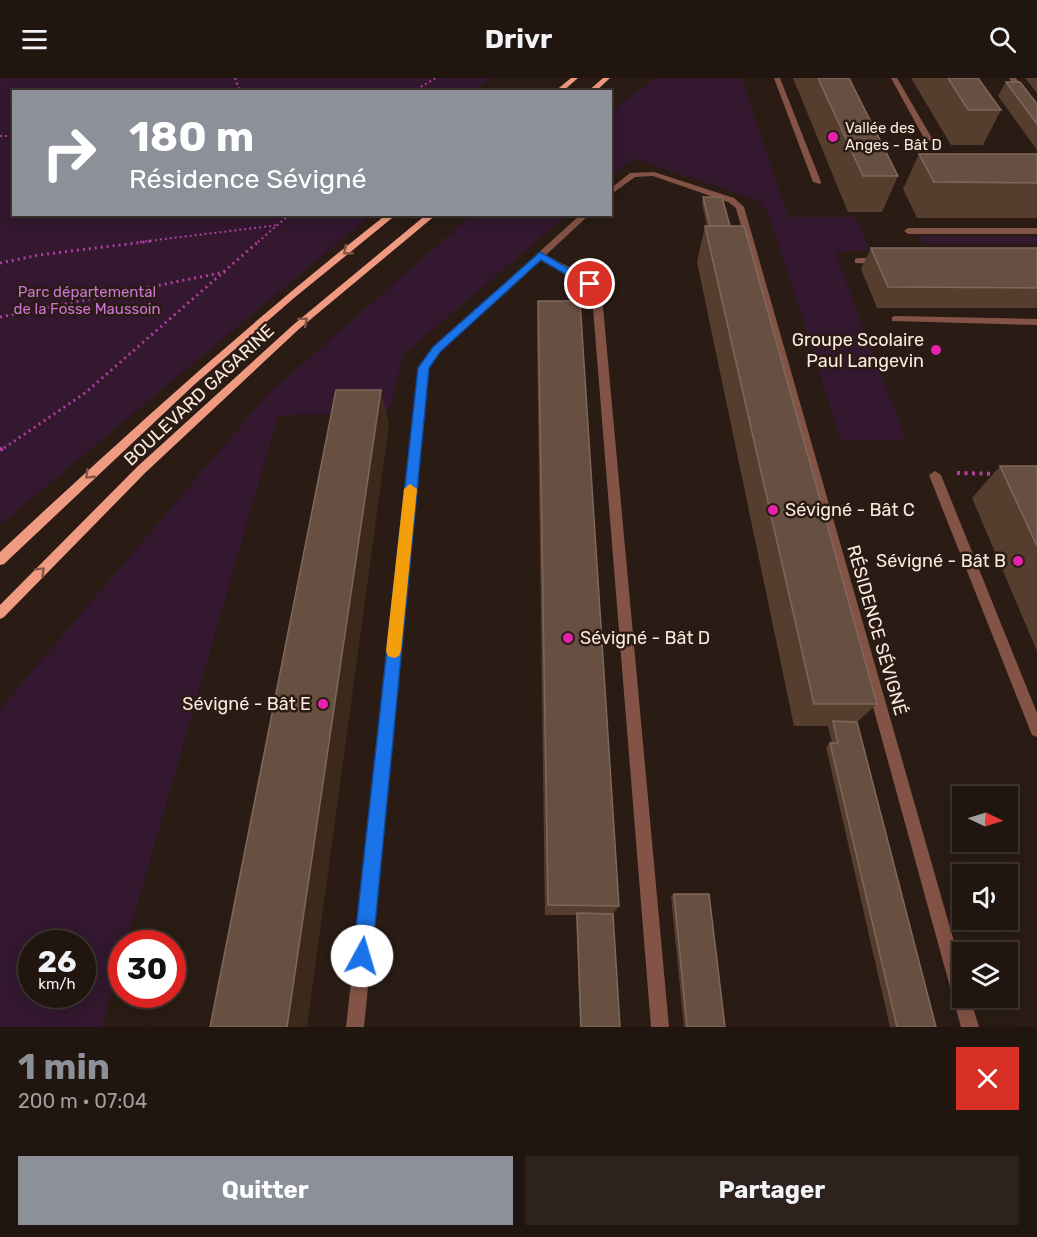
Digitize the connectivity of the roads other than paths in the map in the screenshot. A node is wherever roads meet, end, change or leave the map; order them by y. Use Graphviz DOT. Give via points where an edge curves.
graph roads {
  1 [pos="575,78"];
  2 [pos="607,78"];
  3 [pos="777,78"];
  4 [pos="894,78"];
  5 [pos="1012,78"];
  6 [pos="560,90"];
  7 [pos="592,90"];
  8 [pos="1028,100"];
  9 [pos="929,140"];
  10 [pos="817,182"];
  11 [pos="612,192"];
  12 [pos="390,216"];
  13 [pos="431,216"];
  14 [pos="584,216"];
  15 [pos="908,231"];
  16 [pos="1037,231"];
  17 [pos="540,255"];
  18 [pos="858,261"];
  19 [pos="894,261"];
  20 [pos="895,319"];
  21 [pos="1037,322"];
  22 [pos="935,474"];
  23 [pos="0,560"];
  24 [pos="0,613"];
  25 [pos="1037,730"];
  26 [pos="355,1027"];
  27 [pos="660,1027"];
  28 [pos="970,1027"];
  1 -- 6 [label="main road"];
  2 -- 7 [label="main road"];
  3 -- 10 [label="street"];
  4 -- 9 [label="street"];
  5 -- 8 [label="street"];
  11 -- 28 [label="street, RÉSIDENCE SÉVIGNÉ" via="633,176 654,174 731,200 740,207"];
  12 -- 23 [label="main road, BOULEVARD GAGARINE, one-way" via="261,319"];
  24 -- 13 [label="main road, BOULEVARD GAGARINE, one-way" via="150,461 296,327"];
  14 -- 17 [label="street"];
  15 -- 16 [label="street"];
  17 -- 26 [label="street" via="436,350 424,368"];
  17 -- 27 [label="street" via="590,284 597,296"];
  18 -- 19 [label="street"];
  20 -- 21 [label="street"];
  22 -- 25 [label="street"];
}
